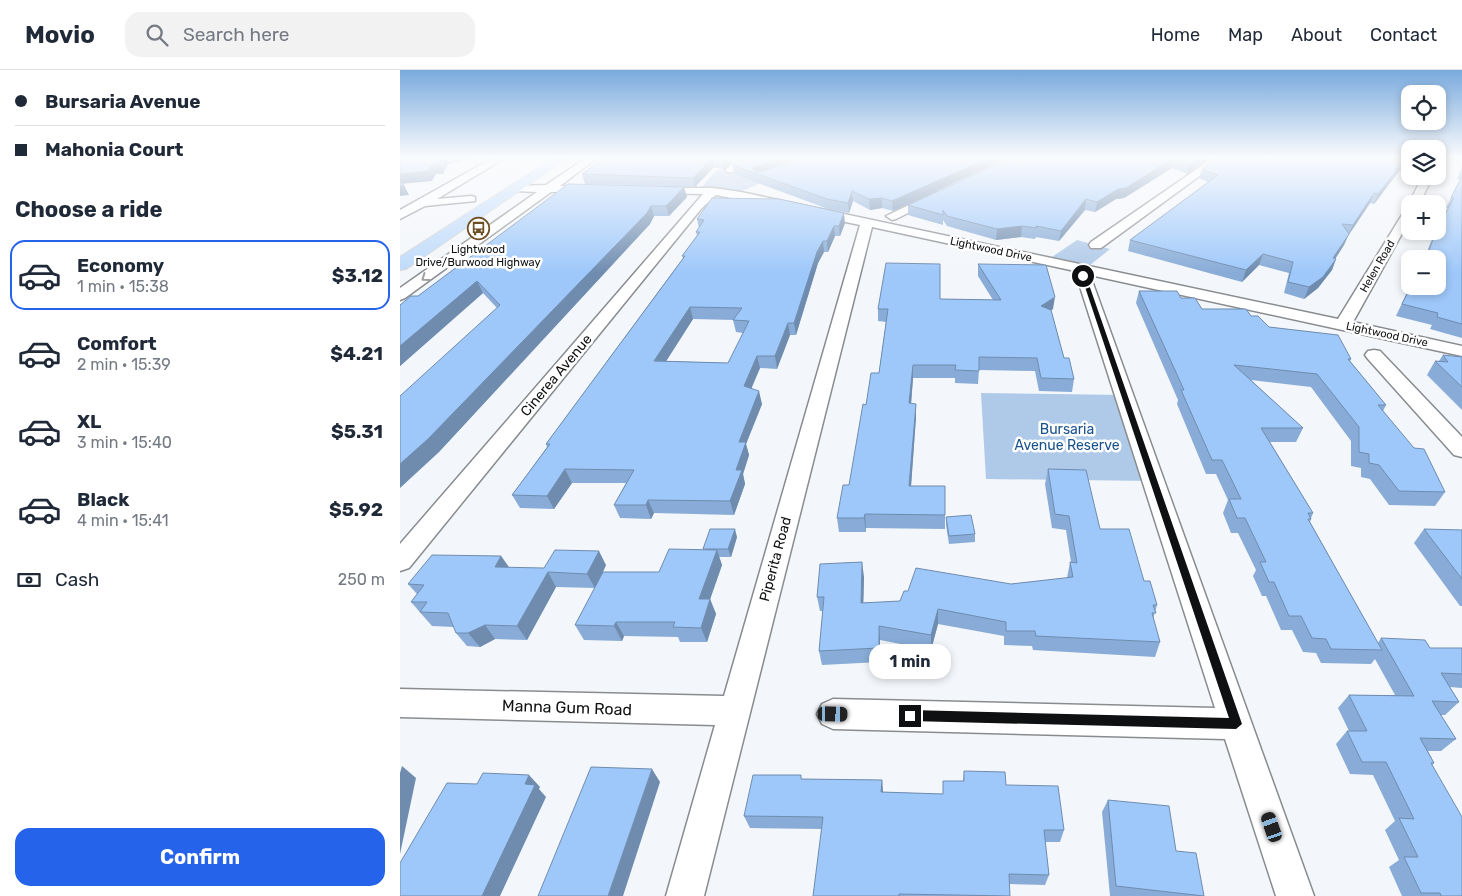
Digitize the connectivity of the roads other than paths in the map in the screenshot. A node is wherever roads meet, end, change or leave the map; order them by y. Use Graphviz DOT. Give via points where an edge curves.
graph roads {
  1 [pos="432,197"];
  2 [pos="475,197"];
  3 [pos="492,197"];
  4 [pos="537,197"];
  5 [pos="707,197"];
  6 [pos="748,197"];
  7 [pos="933,197"];
  8 [pos="1165,197"];
  9 [pos="471,199"];
  10 [pos="421,203"];
  11 [pos="400,206"];
  12 [pos="400,215"];
  13 [pos="892,216"];
  14 [pos="441,218"];
  15 [pos="867,223"];
  16 [pos="1401,224"];
  17 [pos="1096,245"];
  18 [pos="400,265"];
  19 [pos="1081,269"];
  20 [pos="400,295"];
  21 [pos="1343,325"];
  22 [pos="1462,351"];
  23 [pos="1374,355"];
  24 [pos="1462,450"];
  25 [pos="400,561"];
  26 [pos="400,702"];
  27 [pos="735,711"];
  28 [pos="833,714"];
  29 [pos="1236,724"];
  30 [pos="685,896"];
  31 [pos="1296,896"];
  1 -- 10 [label="street"];
  2 -- 9 [label="highway"];
  3 -- 18 [label="highway"];
  4 -- 20 [label="street, one-way"];
  5 -- 25 [label="street, Cinerea Avenue"];
  6 -- 15 [label="street, Lightwood Drive"];
  7 -- 13 [label="street"];
  8 -- 17 [label="street"];
  9 -- 10 [label="street"];
  9 -- 14 [label="highway"];
  10 -- 11 [label="street"];
  10 -- 12 [label="street"];
  15 -- 19 [label="street, Lightwood Drive"];
  15 -- 27 [label="street, Piperita Road"];
  16 -- 21 [label="street, Helen Road"];
  19 -- 21 [label="street, Lightwood Drive"];
  19 -- 29 [label="street"];
  21 -- 22 [label="street, Lightwood Drive"];
  23 -- 24 [label="street"];
  26 -- 27 [label="street, Manna Gum Road"];
  27 -- 30 [label="street, Piperita Road"];
  28 -- 29 [label="street"];
  29 -- 31 [label="street"];
}
